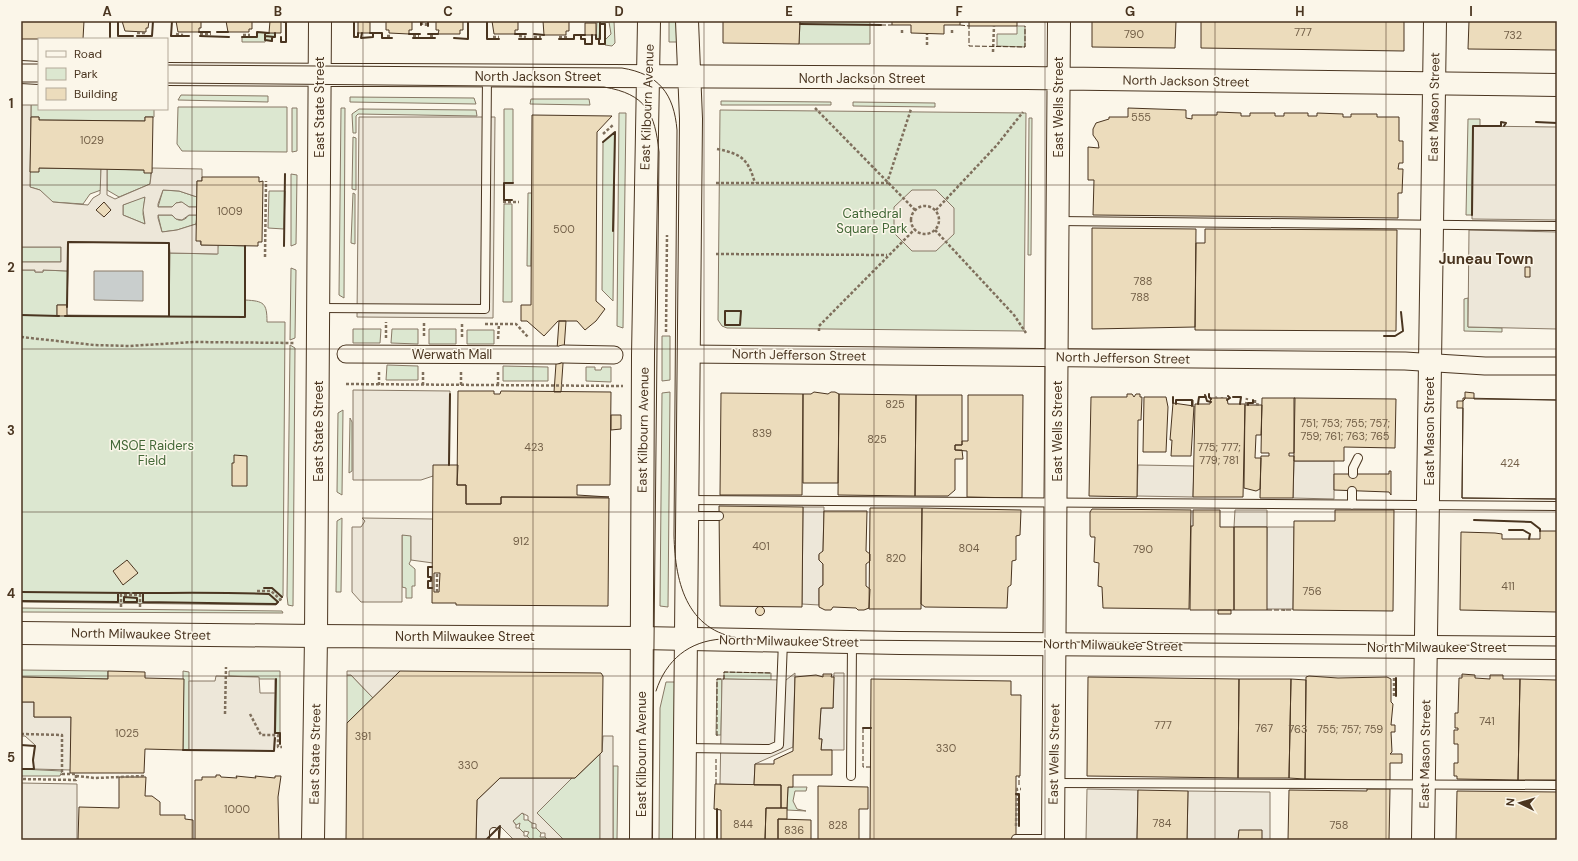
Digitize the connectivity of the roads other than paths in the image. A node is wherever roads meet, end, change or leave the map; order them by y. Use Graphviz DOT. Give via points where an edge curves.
graph roads {
  1 [pos="320,21"];
  2 [pos="649,21"];
  3 [pos="687,21"];
  4 [pos="1059,21"];
  5 [pos="1435,21"];
  6 [pos="21,72"];
  7 [pos="38,72"];
  8 [pos="168,74"];
  9 [pos="320,75"];
  10 [pos="486,76"];
  11 [pos="648,77"];
  12 [pos="689,78"];
  13 [pos="1058,79"];
  14 [pos="1434,84"];
  15 [pos="1557,85"];
  16 [pos="1058,221"];
  17 [pos="1432,224"];
  18 [pos="1557,226"];
  19 [pos="318,308"];
  20 [pos="346,354"];
  21 [pos="688,354"];
  22 [pos="614,355"];
  23 [pos="1057,358"];
  24 [pos="1430,363"];
  25 [pos="1557,366"];
  26 [pos="1358,458"];
  27 [pos="1353,474"];
  28 [pos="1352,491"];
  29 [pos="1056,503"];
  30 [pos="1352,505"];
  31 [pos="1428,505"];
  32 [pos="1557,506"];
  33 [pos="687,508"];
  34 [pos="719,516"];
  35 [pos="21,633"];
  36 [pos="316,636"];
  37 [pos="641,638"];
  38 [pos="685,639"];
  39 [pos="783,641"];
  40 [pos="852,642"];
  41 [pos="1055,644"];
  42 [pos="1426,647"];
  43 [pos="1557,648"];
  44 [pos="684,748"];
  45 [pos="851,776"];
  46 [pos="1054,783"];
  47 [pos="1424,785"];
  48 [pos="1557,785"];
  49 [pos="1016,839"];
  50 [pos="313,840"];
  51 [pos="641,840"];
  52 [pos="684,840"];
  53 [pos="1053,840"];
  54 [pos="1423,840"];
  1 -- 9 [label="main road, East State Street"];
  2 -- 11 [label="main road, East Kilbourn Avenue"];
  3 -- 12 [label="main road"];
  4 -- 13 [label="main road, East Wells Street"];
  5 -- 14 [label="main road, East Mason Street"];
  6 -- 7 [label="main road"];
  8 -- 9 [label="main road, North Jackson Street"];
  9 -- 10 [label="main road, North Jackson Street"];
  9 -- 19 [label="main road, East State Street"];
  10 -- 11 [label="main road, North Jackson Street"];
  10 -- 19 [label="lane" via="485,310"];
  11 -- 12 [label="main road, North Jackson Street"];
  11 -- 37 [label="main road, East Kilbourn Avenue"];
  12 -- 13 [label="main road, North Jackson Street"];
  12 -- 21 [label="main road" via="691,119"];
  13 -- 14 [label="main road, North Jackson Street"];
  13 -- 16 [label="main road, East Wells Street"];
  14 -- 15 [label="main road, North Jackson Street"];
  14 -- 17 [label="main road, East Mason Street"];
  16 -- 17 [label="lane"];
  16 -- 23 [label="main road, East Wells Street"];
  17 -- 18 [label="lane"];
  17 -- 24 [label="main road, East Mason Street"];
  19 -- 36 [label="main road, East State Street"];
  20 -- 22 [label="street, Werwath Mall"];
  21 -- 23 [label="street, North Jefferson Street"];
  21 -- 33 [label="main road"];
  23 -- 24 [label="street, North Jefferson Street"];
  23 -- 29 [label="main road, East Wells Street"];
  24 -- 25 [label="street, North Jefferson Street"];
  24 -- 31 [label="main road, East Mason Street"];
  26 -- 27 [label="lane" via="1352,468"];
  28 -- 30 [label="lane"];
  29 -- 30 [label="lane"];
  29 -- 33 [label="lane"];
  29 -- 41 [label="main road, East Wells Street"];
  30 -- 31 [label="lane"];
  31 -- 32 [label="lane"];
  31 -- 42 [label="main road, East Mason Street"];
  33 -- 34 [label="lane"];
  33 -- 38 [label="main road"];
  35 -- 36 [label="main road, North Milwaukee Street"];
  36 -- 37 [label="main road, North Milwaukee Street"];
  36 -- 50 [label="main road, East State Street"];
  37 -- 38 [label="main road, North Milwaukee Street"];
  37 -- 51 [label="main road, East Kilbourn Avenue"];
  38 -- 39 [label="main road, North Milwaukee Street"];
  38 -- 44 [label="main road"];
  39 -- 40 [label="main road, North Milwaukee Street"];
  39 -- 44 [label="lane" via="779,745 770,749"];
  40 -- 41 [label="main road, North Milwaukee Street"];
  40 -- 45 [label="lane"];
  41 -- 42 [label="main road, North Milwaukee Street"];
  41 -- 46 [label="main road, East Wells Street"];
  42 -- 43 [label="main road, North Milwaukee Street"];
  42 -- 47 [label="main road, East Mason Street"];
  44 -- 52 [label="main road"];
  46 -- 47 [label="lane"];
  46 -- 53 [label="main road, East Wells Street"];
  47 -- 48 [label="lane"];
  47 -- 54 [label="main road, East Mason Street"];
  49 -- 53 [label="lane"];
}
